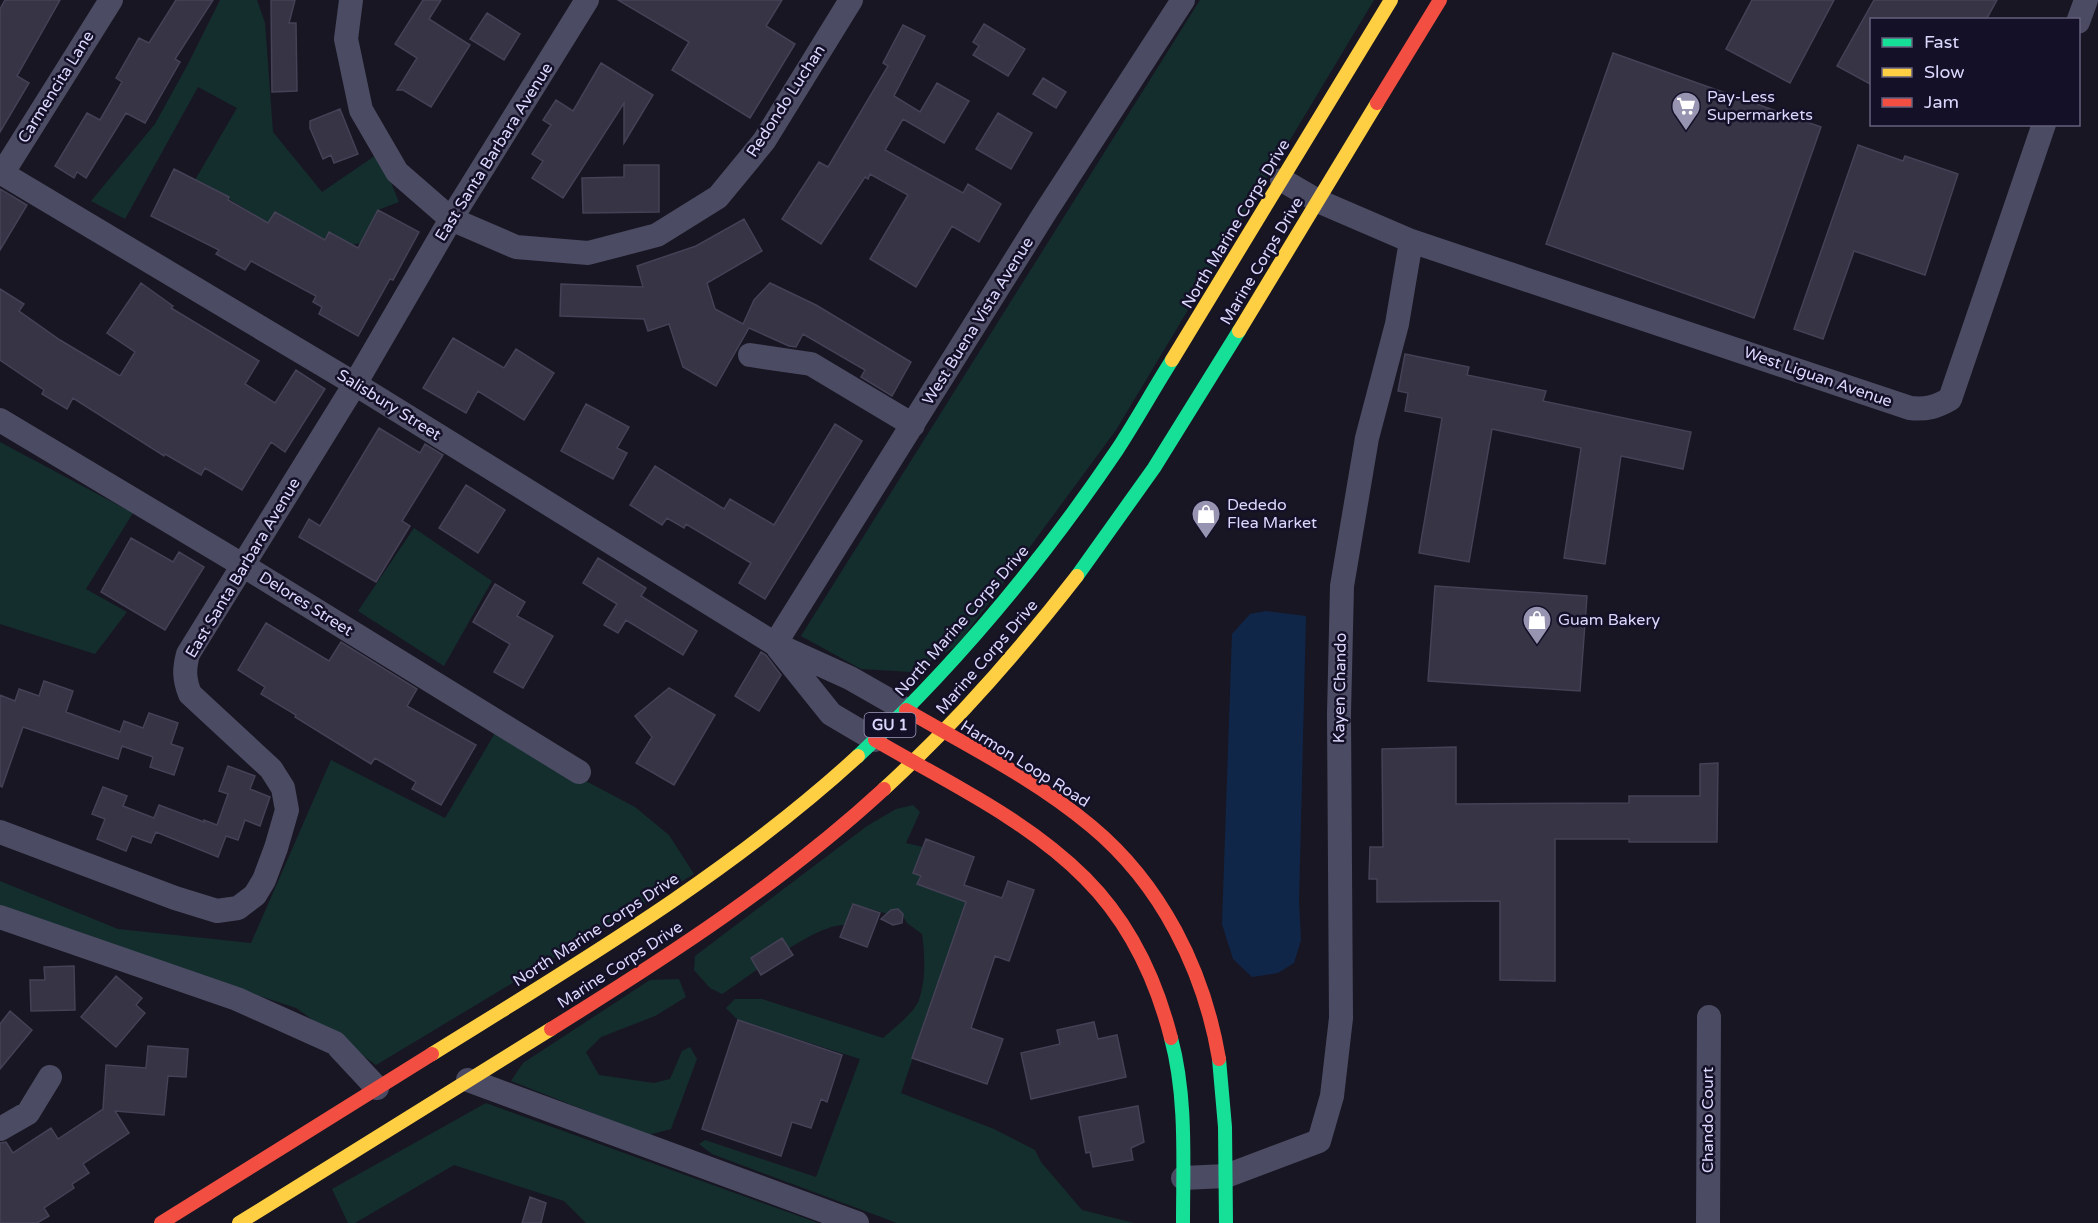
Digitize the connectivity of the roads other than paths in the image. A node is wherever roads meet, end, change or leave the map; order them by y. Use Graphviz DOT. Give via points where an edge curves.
graph roads {
  1 [pos="111,0"];
  2 [pos="351,0"];
  3 [pos="587,0"];
  4 [pos="851,0"];
  5 [pos="1183,0"];
  6 [pos="1391,0"];
  7 [pos="1440,0"];
  8 [pos="2086,0"];
  9 [pos="2080,19"];
  10 [pos="2043,126"];
  11 [pos="1,173"];
  12 [pos="1282,180"];
  13 [pos="1318,201"];
  14 [pos="452,219"];
  15 [pos="1411,241"];
  16 [pos="750,355"];
  17 [pos="355,384"];
  18 [pos="0,420"];
  19 [pos="913,425"];
  20 [pos="244,566"];
  21 [pos="775,644"];
  22 [pos="906,710"];
  23 [pos="943,732"];
  24 [pos="875,740"];
  25 [pos="912,762"];
  26 [pos="579,772"];
  27 [pos="0,832"];
  28 [pos="0,916"];
  29 [pos="1709,1017"];
  30 [pos="50,1077"];
  31 [pos="468,1080"];
  32 [pos="378,1088"];
  33 [pos="0,1129"];
  34 [pos="1226,1176"];
  35 [pos="1183,1178"];
  36 [pos="161,1223"];
  37 [pos="239,1223"];
  38 [pos="857,1223"];
  39 [pos="1184,1223"];
  40 [pos="1226,1223"];
  41 [pos="1708,1223"];
  1 -- 11 [label="street, Carmencita Lane"];
  2 -- 14 [label="street, Redondo Luchan" via="346,39 361,110 397,172"];
  3 -- 14 [label="street, East Santa Barbara Avenue"];
  4 -- 14 [label="street, Redondo Luchan" via="764,141 718,197 657,236 588,253 516,247"];
  5 -- 19 [label="street, West Buena Vista Avenue"];
  6 -- 12 [label="main road, North Marine Corps Drive / GU 1"];
  7 -- 13 [label="main road, Marine Corps Drive / GU 1"];
  8 -- 9 [label="street"];
  10 -- 15 [label="street, West Liguan Avenue" via="1950,399 1924,410"];
  11 -- 17 [label="street, Salisbury Street"];
  12 -- 13 [label="street"];
  12 -- 22 [label="main road, North Marine Corps Drive / GU 1" via="1150,398 1084,497 985,624"];
  13 -- 15 [label="street"];
  13 -- 23 [label="main road, Marine Corps Drive / GU 1" via="1185,420 1118,521 1050,610"];
  14 -- 17 [label="street, East Santa Barbara Avenue"];
  15 -- 34 [label="street, Kayen Chando" via="1397,324 1367,438 1342,586 1341,1018 1332,1096 1319,1141"];
  16 -- 19 [label="street" via="811,364"];
  17 -- 20 [label="street, East Santa Barbara Avenue"];
  17 -- 21 [label="street, Salisbury Street"];
  18 -- 20 [label="street, Delores Street"];
  19 -- 21 [label="street, West Buena Vista Avenue"];
  20 -- 26 [label="street, Delores Street"];
  20 -- 27 [label="street, East Santa Barbara Avenue" via="188,654 184,668 190,694 271,769 283,788 288,810 255,895 238,908 217,911"];
  21 -- 22 [label="street, Salisbury Street" via="850,678"];
  21 -- 24 [label="street, Salisbury Street" via="831,714"];
  22 -- 23 [label="main road, Harmon Loop Road"];
  22 -- 24 [label="main road, North Marine Corps Drive / GU 1"];
  23 -- 25 [label="main road, Marine Corps Drive / GU 1"];
  23 -- 34 [label="main road, Harmon Loop Road" via="1051,796 1092,826 1126,859 1153,895 1179,936 1213,1023 1221,1067"];
  24 -- 25 [label="main road"];
  24 -- 32 [label="main road, North Marine Corps Drive / GU 1" via="801,805 659,912"];
  25 -- 31 [label="main road, Marine Corps Drive / GU 1" via="827,837 730,912 633,978"];
  25 -- 35 [label="main road" via="1064,859 1119,920 1142,957 1171,1034 1182,1113"];
  28 -- 32 [label="street" via="237,999 335,1043"];
  29 -- 41 [label="street, Chando Court"];
  30 -- 33 [label="street" via="27,1113"];
  31 -- 37 [label="main road, Marine Corps Drive / GU 1"];
  31 -- 38 [label="street"];
  32 -- 36 [label="main road, North Marine Corps Drive / GU 1"];
  34 -- 35 [label="street, Kayen Chando"];
  34 -- 40 [label="main road, Harmon Loop Road"];
  35 -- 39 [label="main road"];
}
